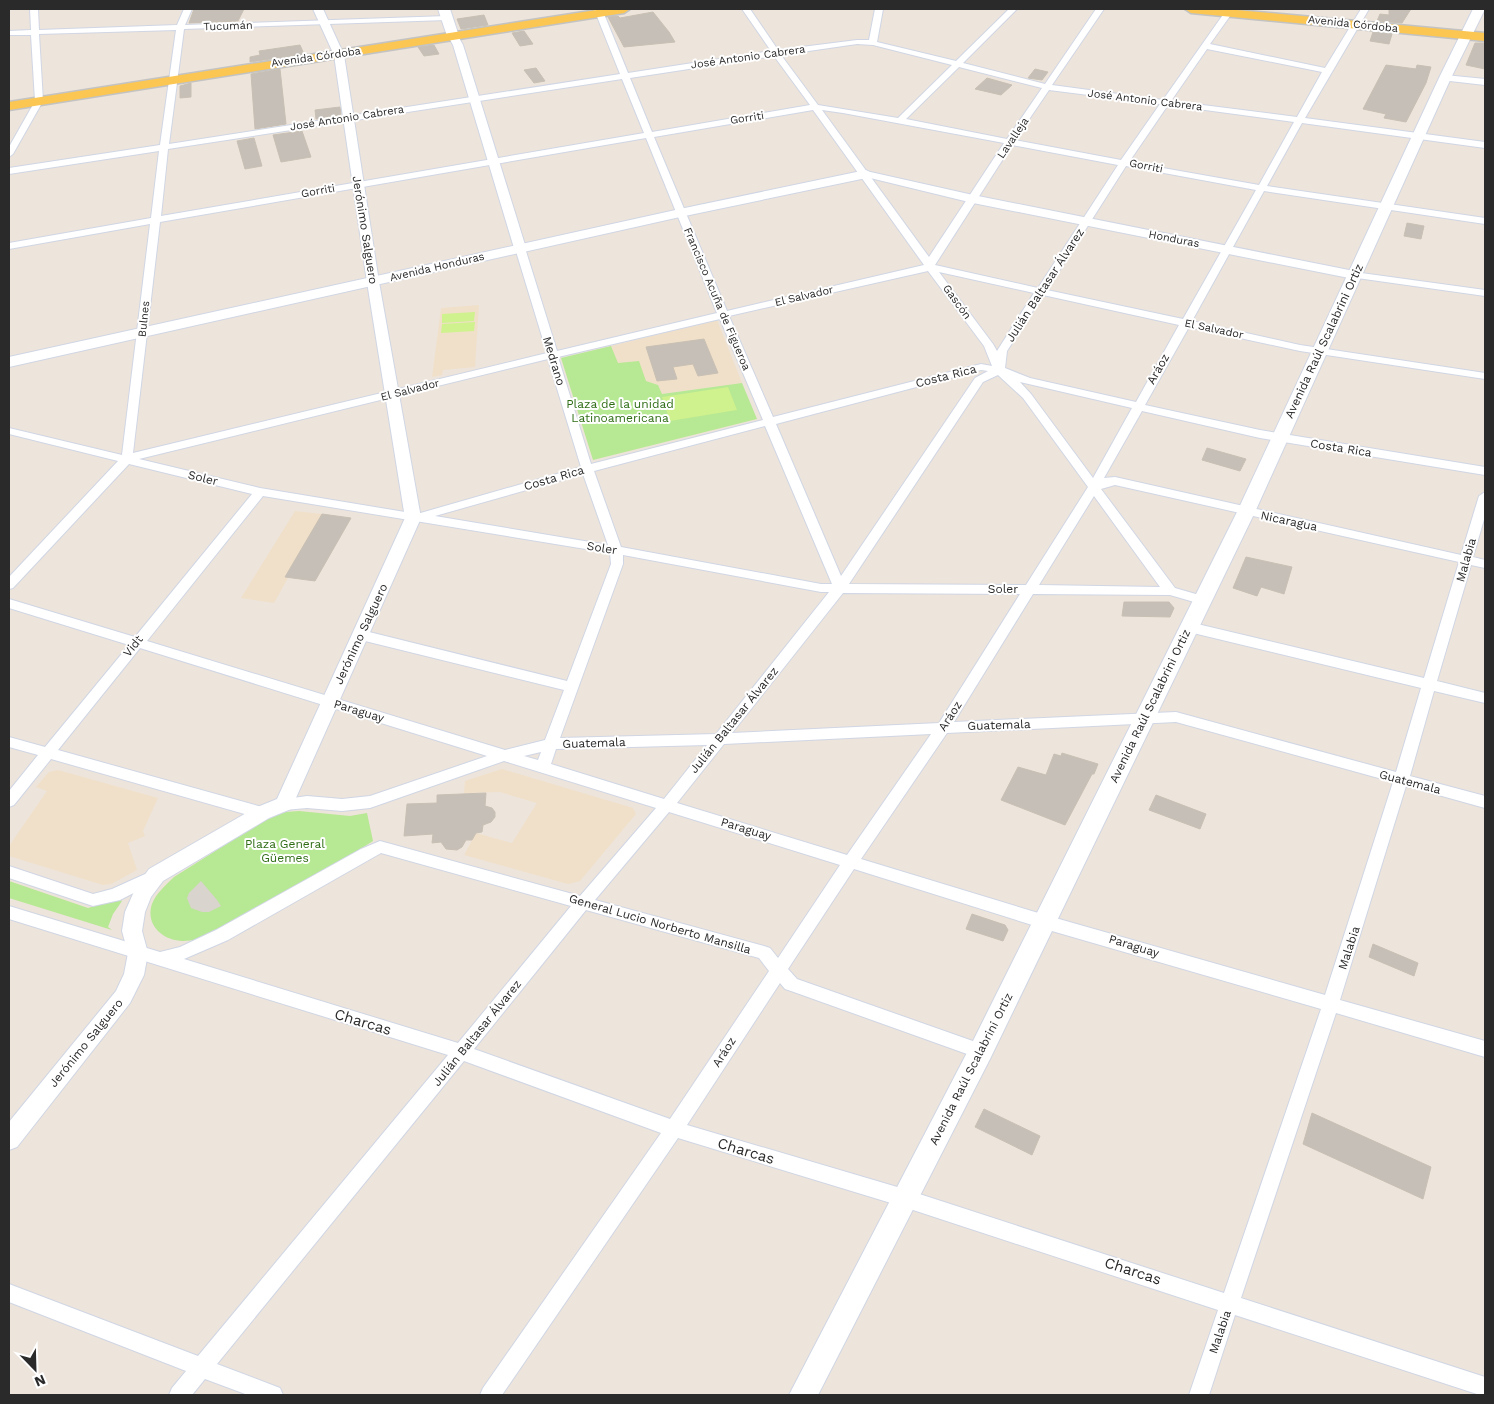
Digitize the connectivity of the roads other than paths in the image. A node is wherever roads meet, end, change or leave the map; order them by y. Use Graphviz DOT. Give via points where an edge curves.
graph roads {
  1 [pos="34,9"];
  2 [pos="188,9"];
  3 [pos="318,9"];
  4 [pos="624,9"];
  5 [pos="746,9"];
  6 [pos="879,9"];
  7 [pos="1013,9"];
  8 [pos="1100,9"];
  9 [pos="1191,9"];
  10 [pos="1365,9"];
  11 [pos="1479,9"];
  12 [pos="1230,10"];
  13 [pos="599,11"];
  14 [pos="445,13"];
  15 [pos="325,23"];
  16 [pos="1356,25"];
  17 [pos="180,27"];
  18 [pos="35,32"];
  19 [pos="9,33"];
  20 [pos="1465,35"];
  21 [pos="453,36"];
  22 [pos="1485,37"];
  23 [pos="873,43"];
  24 [pos="1206,46"];
  25 [pos="776,52"];
  26 [pos="339,55"];
  27 [pos="956,64"];
  28 [pos="1327,71"];
  29 [pos="624,75"];
  30 [pos="1445,78"];
  31 [pos="172,80"];
  32 [pos="1485,82"];
  33 [pos="1048,87"];
  34 [pos="474,98"];
  35 [pos="39,101"];
  36 [pos="1166,103"];
  37 [pos="9,106"];
  38 [pos="816,107"];
  39 [pos="348,118"];
  40 [pos="900,121"];
  41 [pos="1300,121"];
  42 [pos="648,134"];
  43 [pos="1418,136"];
  44 [pos="1010,141"];
  45 [pos="1485,145"];
  46 [pos="164,147"];
  47 [pos="9,154"];
  48 [pos="494,161"];
  49 [pos="1124,162"];
  50 [pos="9,171"];
  51 [pos="866,174"];
  52 [pos="358,184"];
  53 [pos="1261,188"];
  54 [pos="973,199"];
  55 [pos="1385,209"];
  56 [pos="680,213"];
  57 [pos="156,220"];
  58 [pos="1485,221"];
  59 [pos="1086,222"];
  60 [pos="9,246"];
  61 [pos="520,248"];
  62 [pos="1227,250"];
  63 [pos="930,268"];
  64 [pos="1354,275"];
  65 [pos="373,282"];
  66 [pos="1041,292"];
  67 [pos="1485,293"];
  68 [pos="724,314"];
  69 [pos="1184,323"];
  70 [pos="143,332"];
  71 [pos="1320,351"];
  72 [pos="552,355"];
  73 [pos="9,362"];
  74 [pos="998,370"];
  75 [pos="1485,376"];
  76 [pos="391,394"];
  77 [pos="1138,406"];
  78 [pos="770,422"];
  79 [pos="9,430"];
  80 [pos="1278,438"];
  81 [pos="127,459"];
  82 [pos="587,469"];
  83 [pos="1485,471"];
  84 [pos="1093,488"];
  85 [pos="260,492"];
  86 [pos="1485,496"];
  87 [pos="1246,512"];
  88 [pos="414,518"];
  89 [pos="616,550"];
  90 [pos="1466,560"];
  91 [pos="1485,564"];
  92 [pos="9,586"];
  93 [pos="840,588"];
  94 [pos="1030,589"];
  95 [pos="1170,590"];
  96 [pos="1201,600"];
  97 [pos="9,603"];
  98 [pos="1189,627"];
  99 [pos="361,635"];
  100 [pos="136,642"];
  101 [pos="1430,684"];
  102 [pos="572,687"];
  103 [pos="1485,698"];
  104 [pos="330,702"];
  105 [pos="1145,719"];
  106 [pos="943,728"];
  107 [pos="718,740"];
  108 [pos="9,742"];
  109 [pos="552,744"];
  110 [pos="47,753"];
  111 [pos="503,756"];
  112 [pos="542,768"];
  113 [pos="1402,780"];
  114 [pos="9,801"];
  115 [pos="1485,802"];
  116 [pos="284,804"];
  117 [pos="667,805"];
  118 [pos="262,814"];
  119 [pos="850,862"];
  120 [pos="9,872"];
  121 [pos="156,875"];
  122 [pos="584,902"];
  123 [pos="9,912"];
  124 [pos="1045,922"];
  125 [pos="148,956"];
  126 [pos="778,970"];
  127 [pos="1330,1005"];
  128 [pos="1485,1049"];
  129 [pos="981,1051"];
  130 [pos="461,1052"];
  131 [pos="674,1129"];
  132 [pos="9,1139"];
  133 [pos="904,1198"];
  134 [pos="9,1293"];
  135 [pos="1230,1302"];
  136 [pos="202,1368"];
  137 [pos="1485,1387"];
  138 [pos="179,1395"];
  139 [pos="273,1395"];
  140 [pos="490,1395"];
  141 [pos="803,1395"];
  142 [pos="1199,1395"];
  1 -- 18 [label="street"];
  2 -- 17 [label="street, Bulnes"];
  3 -- 15 [label="street, Jerónimo Salguero"];
  4 -- 13 [label="main road, Avenida Córdoba"];
  5 -- 25 [label="street, Gascón"];
  6 -- 23 [label="street"];
  7 -- 27 [label="street"];
  8 -- 33 [label="street, Lavalleja"];
  9 -- 12 [label="main road, Avenida Córdoba"];
  10 -- 16 [label="street, Aráoz"];
  11 -- 20 [label="main road, Avenida Raúl Scalabrini Ortiz"];
  12 -- 16 [label="main road, Avenida Córdoba"];
  12 -- 24 [label="street, Julián Baltasar Álvarez"];
  13 -- 21 [label="main road, Avenida Córdoba"];
  13 -- 29 [label="street, Francisco Acuña de Figueroa"];
  14 -- 15 [label="street, Tucumán"];
  14 -- 21 [label="main road"];
  15 -- 17 [label="street, Tucumán"];
  15 -- 26 [label="street, Jerónimo Salguero"];
  16 -- 20 [label="main road, Avenida Córdoba"];
  16 -- 28 [label="street, Aráoz"];
  17 -- 18 [label="street, Tucumán"];
  17 -- 31 [label="street, Bulnes"];
  18 -- 19 [label="street, Tucumán"];
  18 -- 35 [label="street"];
  20 -- 22 [label="main road, Avenida Córdoba"];
  20 -- 30 [label="main road, Avenida Raúl Scalabrini Ortiz"];
  21 -- 26 [label="main road, Avenida Córdoba"];
  21 -- 34 [label="street, Medrano"];
  23 -- 25 [label="street, José Antonio Cabrera"];
  23 -- 27 [label="street, José Antonio Cabrera"];
  24 -- 28 [label="street"];
  24 -- 36 [label="street, Julián Baltasar Álvarez"];
  25 -- 29 [label="street, José Antonio Cabrera"];
  25 -- 38 [label="street, Gascón"];
  26 -- 31 [label="main road, Avenida Córdoba"];
  26 -- 39 [label="street, Jerónimo Salguero"];
  27 -- 33 [label="street, José Antonio Cabrera"];
  27 -- 40 [label="street"];
  28 -- 41 [label="street, Aráoz"];
  29 -- 34 [label="street, José Antonio Cabrera"];
  29 -- 42 [label="street, Francisco Acuña de Figueroa"];
  30 -- 32 [label="street"];
  30 -- 43 [label="main road, Avenida Raúl Scalabrini Ortiz"];
  31 -- 35 [label="main road, Avenida Córdoba"];
  31 -- 46 [label="street, Bulnes"];
  33 -- 36 [label="street, José Antonio Cabrera"];
  33 -- 44 [label="street, Lavalleja"];
  34 -- 39 [label="street, José Antonio Cabrera"];
  34 -- 48 [label="street, Medrano"];
  35 -- 37 [label="main road, Avenida Córdoba"];
  35 -- 47 [label="street"];
  36 -- 41 [label="street, José Antonio Cabrera"];
  36 -- 49 [label="street, Julián Baltasar Álvarez"];
  38 -- 40 [label="street, Gorriti"];
  38 -- 42 [label="street, Gorriti"];
  38 -- 51 [label="street, Gascón"];
  39 -- 46 [label="street, José Antonio Cabrera"];
  39 -- 52 [label="street, Jerónimo Salguero"];
  40 -- 44 [label="street, Gorriti"];
  41 -- 43 [label="street, José Antonio Cabrera"];
  41 -- 53 [label="street, Aráoz"];
  42 -- 48 [label="street, Gorriti"];
  42 -- 56 [label="street, Francisco Acuña de Figueroa"];
  43 -- 45 [label="street, José Antonio Cabrera"];
  43 -- 55 [label="main road, Avenida Raúl Scalabrini Ortiz"];
  44 -- 49 [label="street, Gorriti"];
  44 -- 54 [label="street, Lavalleja"];
  46 -- 50 [label="street, José Antonio Cabrera"];
  46 -- 57 [label="street, Bulnes"];
  48 -- 52 [label="street, Gorriti"];
  48 -- 61 [label="street, Medrano"];
  49 -- 53 [label="street, Gorriti"];
  49 -- 59 [label="street, Julián Baltasar Álvarez"];
  51 -- 54 [label="street, Honduras"];
  51 -- 56 [label="main road, Avenida Honduras"];
  51 -- 63 [label="street, Gascón"];
  52 -- 57 [label="street, Gorriti"];
  52 -- 65 [label="street, Jerónimo Salguero"];
  53 -- 55 [label="street, Gorriti"];
  53 -- 62 [label="street, Aráoz"];
  54 -- 59 [label="street, Honduras"];
  54 -- 63 [label="street, Lavalleja" via="930,261"];
  55 -- 58 [label="street, Gorriti"];
  55 -- 64 [label="main road, Avenida Raúl Scalabrini Ortiz"];
  56 -- 61 [label="main road, Avenida Honduras"];
  56 -- 68 [label="street, Francisco Acuña de Figueroa"];
  57 -- 60 [label="street, Gorriti"];
  57 -- 70 [label="street, Bulnes"];
  59 -- 62 [label="street, Honduras"];
  59 -- 66 [label="street, Julián Baltasar Álvarez"];
  61 -- 65 [label="main road, Avenida Honduras"];
  61 -- 72 [label="street, Medrano"];
  62 -- 64 [label="street, Honduras"];
  62 -- 69 [label="street, Aráoz"];
  63 -- 66 [label="street, El Salvador"];
  63 -- 68 [label="street, El Salvador"];
  63 -- 74 [label="street, Gascón" via="989,346"];
  64 -- 67 [label="street, Honduras"];
  64 -- 71 [label="main road, Avenida Raúl Scalabrini Ortiz"];
  65 -- 70 [label="main road, Avenida Honduras"];
  65 -- 76 [label="street, Jerónimo Salguero"];
  66 -- 69 [label="street, El Salvador"];
  66 -- 74 [label="street, Julián Baltasar Álvarez" via="1002,351"];
  68 -- 72 [label="street, El Salvador"];
  68 -- 78 [label="street, Francisco Acuña de Figueroa"];
  69 -- 71 [label="street, El Salvador"];
  69 -- 77 [label="street, Aráoz"];
  70 -- 73 [label="main road, Avenida Honduras"];
  70 -- 81 [label="street, Bulnes"];
  71 -- 75 [label="street, El Salvador"];
  71 -- 80 [label="main road, Avenida Raúl Scalabrini Ortiz"];
  72 -- 76 [label="street, El Salvador"];
  72 -- 82 [label="street, Medrano"];
  74 -- 77 [label="street, Costa Rica" via="1027,381"];
  74 -- 78 [label="street, Costa Rica" via="975,368"];
  74 -- 84 [label="street, Gascón" via="1027,396"];
  74 -- 93 [label="street, Julián Baltasar Álvarez" via="979,380"];
  76 -- 81 [label="street, El Salvador"];
  76 -- 88 [label="street, Jerónimo Salguero"];
  77 -- 80 [label="street, Costa Rica"];
  77 -- 84 [label="street, Aráoz"];
  78 -- 82 [label="street, Costa Rica"];
  78 -- 93 [label="street, Francisco Acuña de Figueroa"];
  79 -- 81 [label="street, Soler"];
  80 -- 83 [label="street, Costa Rica"];
  80 -- 87 [label="main road, Avenida Raúl Scalabrini Ortiz"];
  81 -- 85 [label="street, Soler"];
  81 -- 92 [label="street"];
  82 -- 88 [label="street, Costa Rica"];
  82 -- 89 [label="street, Medrano"];
  84 -- 87 [label="street, Nicaragua" via="1105,482 1115,482"];
  84 -- 94 [label="street, Aráoz"];
  84 -- 95 [label="street, Gascón"];
  85 -- 88 [label="street, Soler"];
  85 -- 100 [label="street, Vidt"];
  86 -- 90 [label="street, Malabia"];
  87 -- 90 [label="street, Nicaragua"];
  87 -- 96 [label="main road, Avenida Raúl Scalabrini Ortiz"];
  88 -- 89 [label="street, Soler"];
  88 -- 99 [label="street, Jerónimo Salguero"];
  89 -- 93 [label="street, Soler" via="821,588"];
  89 -- 102 [label="street, Medrano" via="617,564"];
  90 -- 91 [label="street, Nicaragua"];
  90 -- 101 [label="street, Malabia"];
  93 -- 94 [label="street, Soler"];
  93 -- 107 [label="street, Julián Baltasar Álvarez"];
  94 -- 95 [label="street, Soler"];
  94 -- 106 [label="street, Aráoz"];
  95 -- 96 [label="street, Soler"];
  96 -- 98 [label="main road, Avenida Raúl Scalabrini Ortiz"];
  97 -- 100 [label="street, Paraguay"];
  98 -- 101 [label="street"];
  98 -- 105 [label="main road, Avenida Raúl Scalabrini Ortiz"];
  99 -- 102 [label="street"];
  99 -- 104 [label="street, Jerónimo Salguero"];
  100 -- 104 [label="street, Paraguay"];
  100 -- 110 [label="street, Vidt"];
  101 -- 103 [label="street"];
  101 -- 113 [label="street, Malabia"];
  102 -- 109 [label="street, Medrano"];
  104 -- 111 [label="street, Paraguay"];
  104 -- 116 [label="street, Jerónimo Salguero"];
  105 -- 106 [label="street, Guatemala"];
  105 -- 113 [label="street, Guatemala" via="1176,717"];
  105 -- 124 [label="main road, Avenida Raúl Scalabrini Ortiz"];
  106 -- 107 [label="street, Guatemala"];
  106 -- 119 [label="street, Aráoz"];
  107 -- 109 [label="street, Guatemala"];
  107 -- 117 [label="street, Julián Baltasar Álvarez"];
  108 -- 110 [label="street"];
  109 -- 111 [label="street, Guatemala"];
  109 -- 112 [label="street, Medrano"];
  110 -- 114 [label="street, Vidt"];
  110 -- 118 [label="street"];
  111 -- 112 [label="street, Paraguay"];
  111 -- 116 [label="street" via="370,802"];
  112 -- 117 [label="street, Paraguay"];
  113 -- 115 [label="street, Guatemala"];
  113 -- 127 [label="street, Malabia"];
  116 -- 118 [label="street, Jerónimo Salguero"];
  117 -- 119 [label="street, Paraguay"];
  117 -- 122 [label="street, Julián Baltasar Álvarez"];
  118 -- 121 [label="street, Jerónimo Salguero"];
  119 -- 124 [label="street, Paraguay"];
  119 -- 126 [label="street, Aráoz"];
  120 -- 121 [label="street" via="92,900 115,895"];
  121 -- 125 [label="street, Jerónimo Salguero" via="143,893 132,922 133,940"];
  122 -- 125 [label="street, General Lucio Norberto Mansilla" via="380,847 222,935 183,953"];
  122 -- 126 [label="street, General Lucio Norberto Mansilla" via="764,953"];
  122 -- 130 [label="street, Julián Baltasar Álvarez"];
  123 -- 125 [label="street, Charcas"];
  124 -- 127 [label="street, Paraguay"];
  124 -- 129 [label="main road, Avenida Raúl Scalabrini Ortiz"];
  125 -- 130 [label="street, Charcas"];
  125 -- 132 [label="street, Jerónimo Salguero" via="123,997"];
  126 -- 129 [label="street, General Lucio Norberto Mansilla" via="791,984"];
  126 -- 131 [label="street, Aráoz"];
  127 -- 128 [label="street, Paraguay"];
  127 -- 135 [label="street, Malabia"];
  129 -- 133 [label="main road, Avenida Raúl Scalabrini Ortiz"];
  130 -- 131 [label="street, Charcas"];
  130 -- 136 [label="street, Julián Baltasar Álvarez"];
  131 -- 133 [label="street, Charcas"];
  131 -- 140 [label="street, Aráoz"];
  133 -- 135 [label="street, Charcas"];
  133 -- 141 [label="main road, Avenida Raúl Scalabrini Ortiz"];
  134 -- 136 [label="street"];
  135 -- 137 [label="street, Charcas"];
  135 -- 142 [label="street, Malabia"];
  136 -- 138 [label="street, Julián Baltasar Álvarez"];
  136 -- 139 [label="street"];
}
